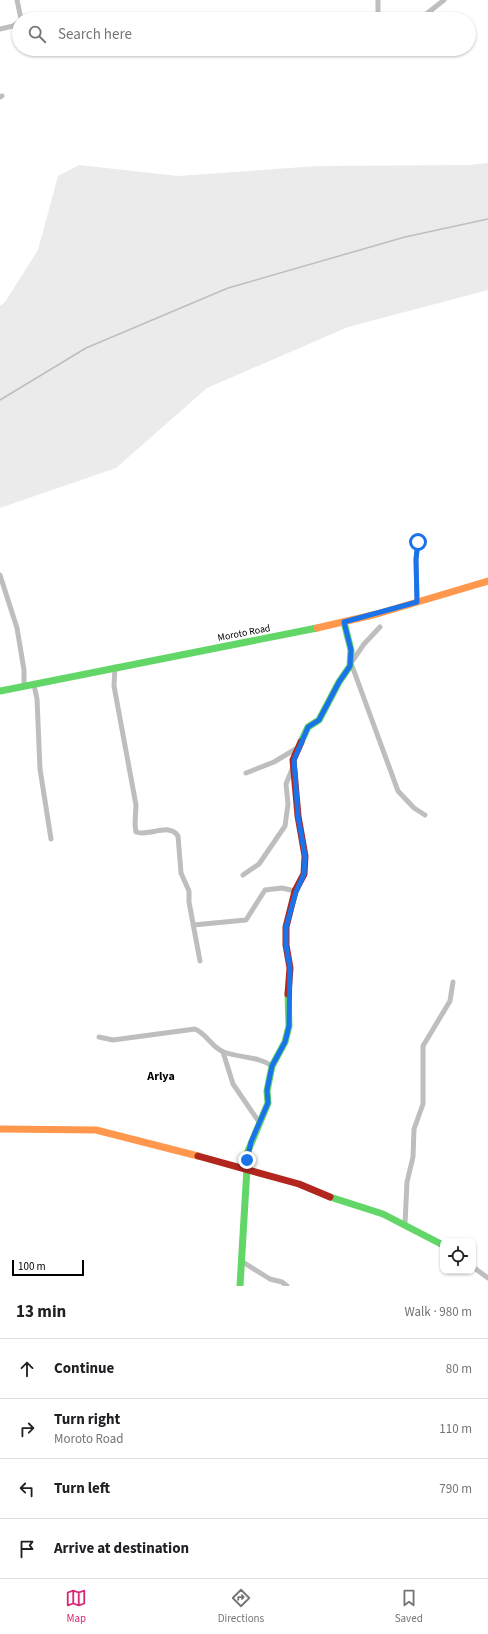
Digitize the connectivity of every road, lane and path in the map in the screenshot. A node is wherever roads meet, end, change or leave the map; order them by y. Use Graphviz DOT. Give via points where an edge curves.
graph roads {
  1 [pos="17,0"];
  2 [pos="378,0"];
  3 [pos="444,0"];
  4 [pos="20,12"];
  5 [pos="378,12"];
  6 [pos="429,12"];
  7 [pos="12,26"];
  8 [pos="0,29"];
  9 [pos="418,542"];
  10 [pos="0,575"];
  11 [pos="488,581"];
  12 [pos="417,602"];
  13 [pos="344,622"];
  14 [pos="380,627"];
  15 [pos="352,663"];
  16 [pos="115,667"];
  17 [pos="34,685"];
  18 [pos="24,686"];
  19 [pos="0,691"];
  20 [pos="299,747"];
  21 [pos="293,766"];
  22 [pos="246,773"];
  23 [pos="425,814"];
  24 [pos="51,839"];
  25 [pos="243,876"];
  26 [pos="296,892"];
  27 [pos="193,924"];
  28 [pos="200,961"];
  29 [pos="453,982"];
  30 [pos="99,1037"];
  31 [pos="223,1052"];
  32 [pos="272,1066"];
  33 [pos="259,1122"];
  34 [pos="0,1129"];
  35 [pos="248,1171"];
  36 [pos="405,1224"];
  37 [pos="440,1243"];
  38 [pos="241,1261"];
  39 [pos="476,1269"];
  40 [pos="488,1278"];
  41 [pos="240,1286"];
  42 [pos="286,1286"];
  1 -- 4 [label="street"];
  2 -- 5 [label="street"];
  3 -- 6 [label="street"];
  7 -- 8 [label="street"];
  9 -- 12 [label="street"];
  10 -- 18 [label="street" via="17,628"];
  11 -- 12 [label="street, Moroto Road"];
  12 -- 13 [label="street, Moroto Road"];
  13 -- 15 [label="street"];
  13 -- 16 [label="street, Moroto Road"];
  14 -- 15 [label="street" via="364,644"];
  15 -- 20 [label="street" via="322,715 308,727"];
  15 -- 23 [label="street" via="398,791 414,808"];
  16 -- 17 [label="street, Moroto Road"];
  16 -- 27 [label="street" via="114,686 136,805 136,832 141,834 168,830 178,836 181,873 188,887"];
  17 -- 18 [label="street, Moroto Road"];
  17 -- 24 [label="street" via="40,769"];
  18 -- 19 [label="street, Moroto Road"];
  20 -- 21 [label="street"];
  20 -- 22 [label="street" via="271,764"];
  21 -- 25 [label="street" via="286,784 288,804 285,826 259,864"];
  21 -- 26 [label="street" via="305,856 304,874"];
  26 -- 27 [label="street" via="282,888 265,890 246,920"];
  26 -- 32 [label="street" via="286,927 290,968 289,1026 285,1042"];
  27 -- 28 [label="street"];
  29 -- 36 [label="street" via="450,1001 423,1046 424,1097 422,1109 415,1122 413,1157 407,1182"];
  30 -- 31 [label="street" via="113,1040 195,1029 207,1036"];
  31 -- 32 [label="street" via="253,1058"];
  31 -- 33 [label="street" via="233,1084"];
  32 -- 33 [label="street" via="267,1090 268,1103"];
  33 -- 35 [label="street" via="248,1152"];
  34 -- 35 [label="street" via="96,1130"];
  35 -- 36 [label="street" via="299,1184"];
  35 -- 38 [label="street"];
  36 -- 37 [label="street"];
  38 -- 41 [label="street"];
  38 -- 42 [label="street"];
  39 -- 40 [label="street"];
}
